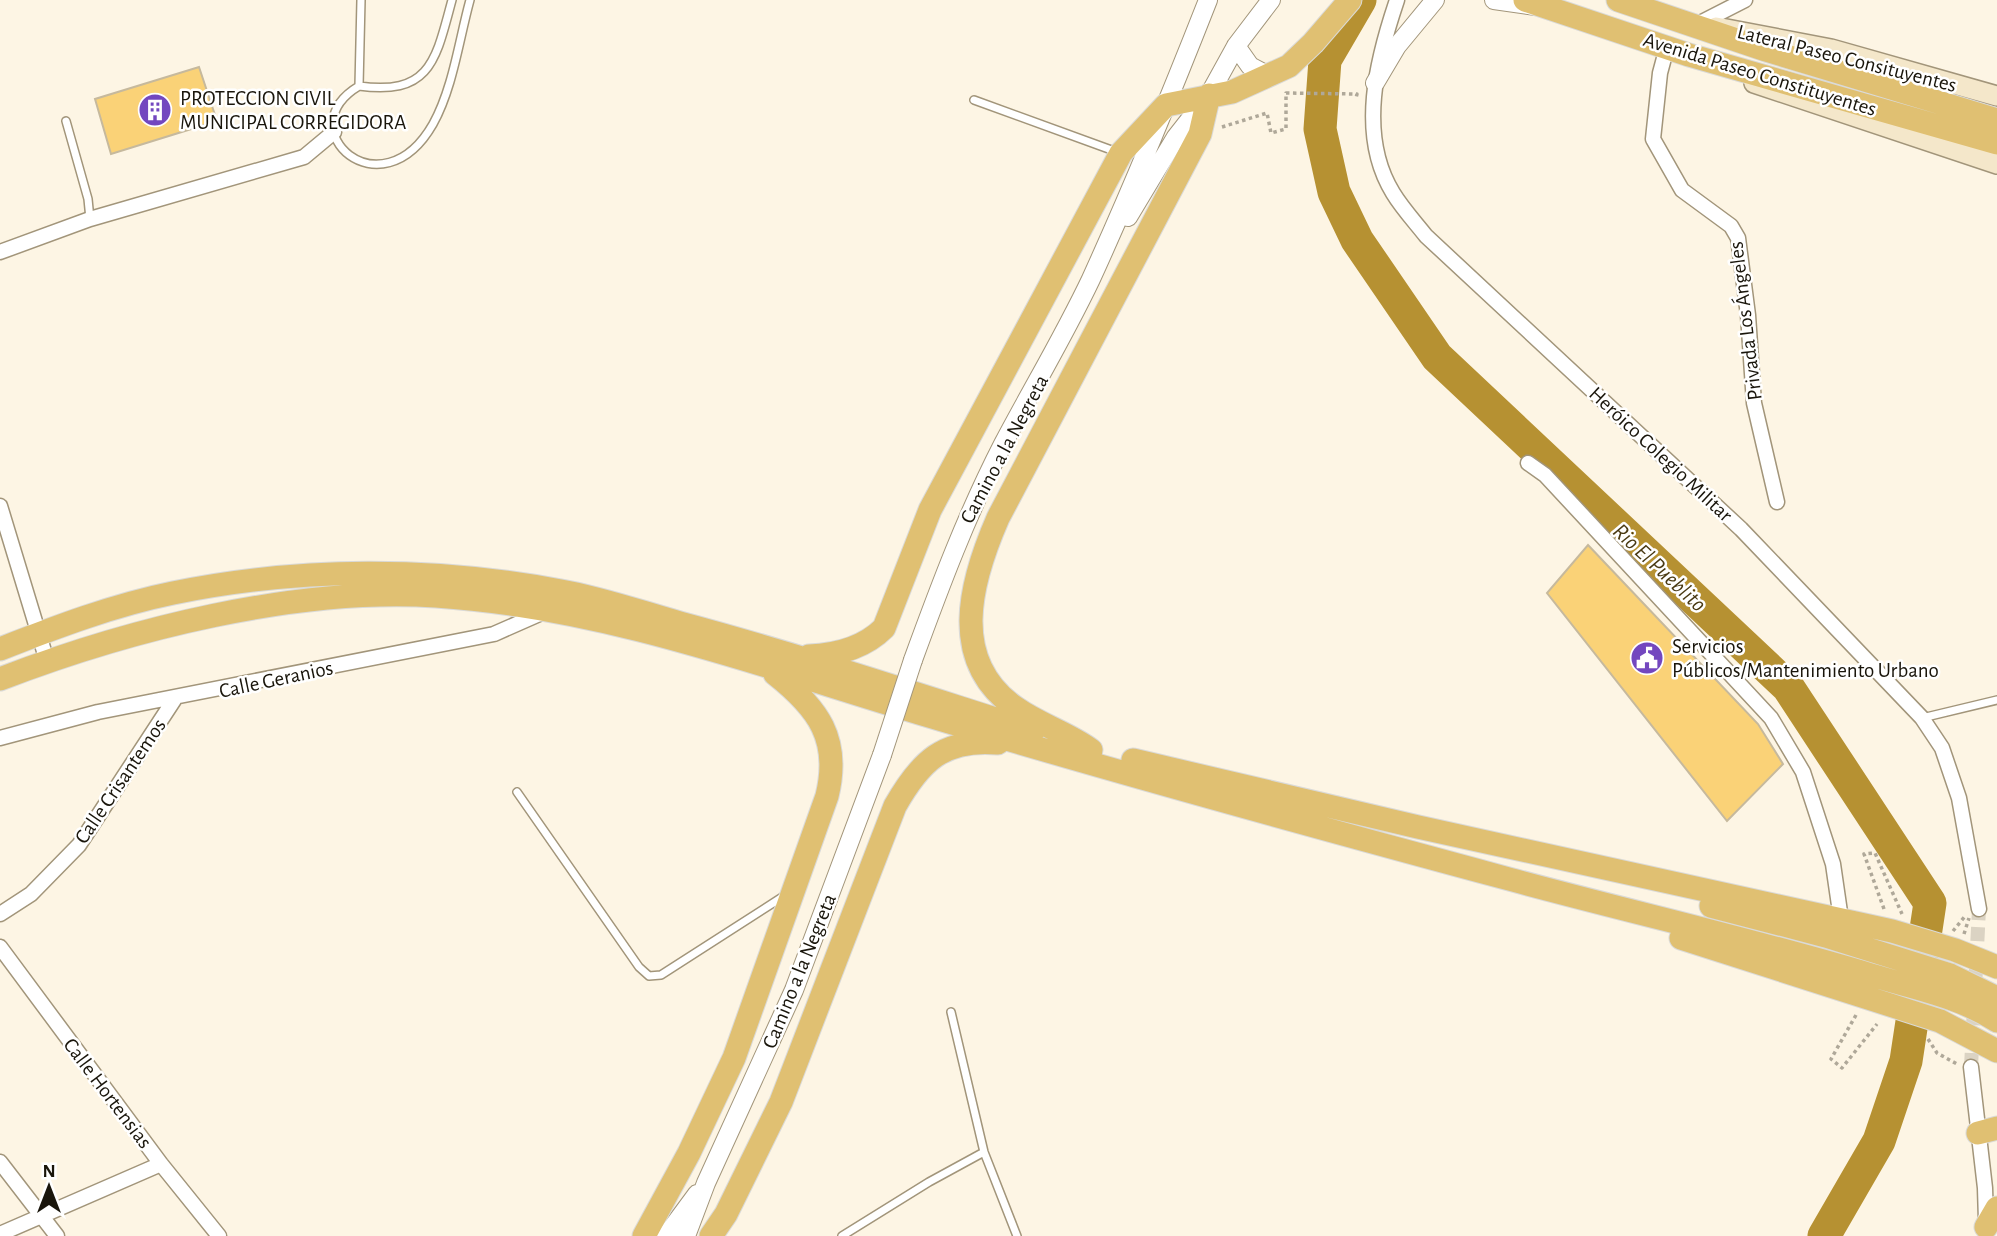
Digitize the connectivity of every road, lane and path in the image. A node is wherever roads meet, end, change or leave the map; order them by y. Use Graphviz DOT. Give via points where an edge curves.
graph roads {
  1 [pos="360,0"];
  2 [pos="452,0"];
  3 [pos="470,0"];
  4 [pos="1208,0"];
  5 [pos="1350,0"];
  6 [pos="1397,0"];
  7 [pos="1435,0"];
  8 [pos="1494,0"];
  9 [pos="1618,0"];
  10 [pos="1745,0"];
  11 [pos="1535,4"];
  12 [pos="1264,5"];
  13 [pos="1696,25"];
  14 [pos="1236,46"];
  15 [pos="1667,47"];
  16 [pos="1689,55"];
  17 [pos="1269,76"];
  18 [pos="1375,83"];
  19 [pos="359,86"];
  20 [pos="1209,95"];
  21 [pos="1997,96"];
  22 [pos="974,100"];
  23 [pos="1167,106"];
  24 [pos="1356,106"];
  25 [pos="1997,120"];
  26 [pos="66,121"];
  27 [pos="334,132"];
  28 [pos="1200,134"];
  29 [pos="1997,143"];
  30 [pos="1121,153"];
  31 [pos="1997,164"];
  32 [pos="90,219"];
  33 [pos="0,252"];
  34 [pos="1090,281"];
  35 [pos="1528,463"];
  36 [pos="1777,502"];
  37 [pos="0,506"];
  38 [pos="548,610"];
  39 [pos="38,634"];
  40 [pos="0,649"];
  41 [pos="795,655"];
  42 [pos="47,660"];
  43 [pos="767,667"];
  44 [pos="0,679"];
  45 [pos="174,699"];
  46 [pos="1997,700"];
  47 [pos="1922,719"];
  48 [pos="0,738"];
  49 [pos="1027,746"];
  50 [pos="1091,750"];
  51 [pos="517,792"];
  52 [pos="1418,827"];
  53 [pos="1513,880"];
  54 [pos="793,890"];
  55 [pos="1979,905"];
  56 [pos="0,914"];
  57 [pos="1841,919"];
  58 [pos="1899,927"];
  59 [pos="1955,945"];
  60 [pos="0,947"];
  61 [pos="1997,967"];
  62 [pos="1867,996"];
  63 [pos="1997,998"];
  64 [pos="951,1012"];
  65 [pos="1997,1021"];
  66 [pos="1877,1024"];
  67 [pos="1928,1039"];
  68 [pos="1996,1059"];
  69 [pos="1971,1070"];
  70 [pos="1987,1131"];
  71 [pos="984,1152"];
  72 [pos="0,1162"];
  73 [pos="161,1164"];
  74 [pos="706,1184"];
  75 [pos="41,1216"];
  76 [pos="1989,1224"];
  77 [pos="0,1234"];
  78 [pos="57,1236"];
  79 [pos="219,1236"];
  80 [pos="644,1236"];
  81 [pos="666,1236"];
  82 [pos="686,1236"];
  83 [pos="711,1236"];
  84 [pos="842,1236"];
  85 [pos="1017,1236"];
  1 -- 19 [label="lane"];
  2 -- 19 [label="lane" via="437,57 410,85 383,90"];
  3 -- 27 [label="lane" via="439,113 418,145 392,162 371,165 349,158"];
  4 -- 23 [label="street, Camino a la Negreta"];
  5 -- 17 [label="highway" via="1299,58"];
  6 -- 18 [label="street, Heróico Colegio Militar"];
  7 -- 18 [label="street" via="1397,46"];
  8 -- 11 [label="street"];
  9 -- 13 [label="highway, Avenida Paseo Constituyentes"];
  10 -- 13 [label="street"];
  11 -- 15 [label="highway, Avenida Paseo Constituyentes"];
  12 -- 14 [label="street, Camino a la Negreta"];
  13 -- 21 [label="main road, Lateral Paseo Consituyentes" via="1801,42"];
  13 -- 25 [label="highway, Avenida Paseo Constituyentes"];
  14 -- 17 [label="street" via="1250,66"];
  14 -- 20 [label="street, Camino a la Negreta"];
  15 -- 16 [label="highway, Avenida Paseo Constituyentes"];
  15 -- 36 [label="street, Privada Los Ángeles" via="1653,139 1682,190 1731,226 1738,237 1754,403"];
  16 -- 29 [label="highway, Avenida Paseo Constituyentes"];
  16 -- 31 [label="main road, Lateral Paseo Consituyentes" via="1780,93"];
  17 -- 20 [label="highway" via="1231,92"];
  18 -- 47 [label="street, Heróico Colegio Militar" via="1379,158 1392,192 1426,236 1741,529"];
  19 -- 27 [label="lane" via="335,110"];
  20 -- 23 [label="highway"];
  20 -- 28 [label="highway"];
  20 -- 34 [label="street, Camino a la Negreta" via="1176,137"];
  22 -- 30 [label="lane"];
  23 -- 30 [label="highway"];
  23 -- 34 [label="street, Camino a la Negreta"];
  24 -- 28 [label="path" via="1356,94 1286,93 1286,129 1271,133 1267,113"];
  26 -- 32 [label="lane"];
  27 -- 32 [label="street" via="304,157"];
  28 -- 50 [label="highway" via="998,518 974,580 972,637 988,684 1030,718 1074,737"];
  30 -- 41 [label="highway" via="930,510 884,628 874,638 844,651"];
  32 -- 33 [label="street"];
  34 -- 74 [label="street, Camino a la Negreta, bridge" via="957,539 794,990"];
  35 -- 57 [label="street" via="1545,475 1770,718 1803,772 1833,864"];
  37 -- 39 [label="street"];
  38 -- 42 [label="highway" via="433,595 350,597 181,623"];
  38 -- 43 [label="highway" via="596,618"];
  38 -- 45 [label="street, Calle Geranios" via="494,634"];
  39 -- 40 [label="highway"];
  39 -- 41 [label="highway" via="173,593 323,575 400,573 564,591"];
  39 -- 42 [label="street"];
  41 -- 50 [label="highway"];
  42 -- 44 [label="highway"];
  43 -- 49 [label="highway"];
  43 -- 54 [label="highway" via="818,716 832,757 827,796"];
  45 -- 48 [label="street, Calle Geranios" via="98,712"];
  45 -- 56 [label="street, Calle Crisantemos" via="79,845 30,894"];
  46 -- 47 [label="lane"];
  47 -- 55 [label="street, Heróico Colegio Militar" via="1942,748 1959,798"];
  49 -- 53 [label="highway"];
  49 -- 83 [label="highway" via="976,743 951,748 923,764 911,779 895,806 781,1102"];
  50 -- 52 [label="highway"];
  51 -- 54 [label="lane" via="649,976 662,975"];
  52 -- 57 [label="highway"];
  52 -- 63 [label="highway" via="1826,936 1950,975"];
  53 -- 62 [label="highway" via="1798,978"];
  53 -- 65 [label="highway" via="1818,959 1974,1006"];
  54 -- 80 [label="highway" via="734,1058"];
  55 -- 59 [label="path"];
  55 -- 59 [label="path"];
  57 -- 58 [label="highway"];
  58 -- 58 [label="path" via="1864,855 1875,853"];
  58 -- 59 [label="highway"];
  59 -- 61 [label="highway"];
  60 -- 73 [label="street, Calle Hortensias"];
  62 -- 66 [label="path" via="1831,1059 1842,1068"];
  62 -- 68 [label="highway" via="1940,1021"];
  64 -- 71 [label="lane"];
  67 -- 69 [label="path" via="1937,1053"];
  69 -- 70 [label="street"];
  70 -- 76 [label="street"];
  71 -- 84 [label="lane"];
  71 -- 85 [label="lane"];
  72 -- 75 [label="street"];
  73 -- 75 [label="street"];
  73 -- 79 [label="street, Calle Hortensias"];
  74 -- 81 [label="street, Camino a la Negreta"];
  74 -- 82 [label="street, Camino a la Negreta"];
  75 -- 77 [label="street"];
  75 -- 78 [label="street"];
}
